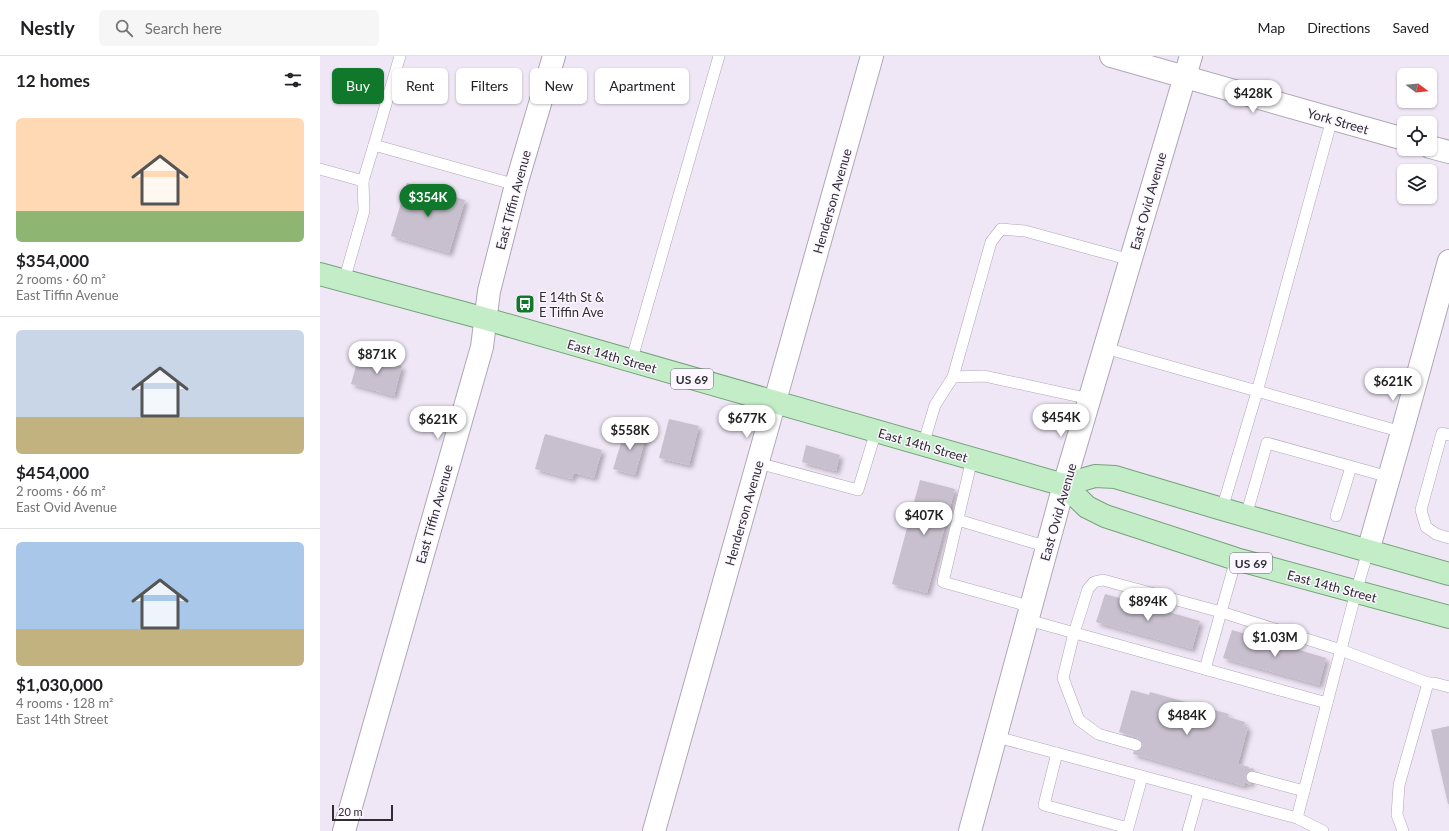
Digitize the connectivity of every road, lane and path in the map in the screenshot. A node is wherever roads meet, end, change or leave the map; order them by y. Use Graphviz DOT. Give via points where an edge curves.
graph roads {
  1 [pos="400,56"];
  2 [pos="554,56"];
  3 [pos="719,56"];
  4 [pos="872,56"];
  5 [pos="1111,56"];
  6 [pos="1191,56"];
  7 [pos="1185,77"];
  8 [pos="1332,119"];
  9 [pos="1397,137"];
  10 [pos="374,145"];
  11 [pos="1437,149"];
  12 [pos="1449,152"];
  13 [pos="320,169"];
  14 [pos="363,181"];
  15 [pos="516,185"];
  16 [pos="1131,260"];
  17 [pos="1449,261"];
  18 [pos="320,274"];
  19 [pos="344,281"];
  20 [pos="486,319"];
  21 [pos="1105,348"];
  22 [pos="631,362"];
  23 [pos="953,377"];
  24 [pos="1257,392"];
  25 [pos="1090,400"];
  26 [pos="775,402"];
  27 [pos="876,431"];
  28 [pos="1402,432"];
  29 [pos="1449,435"];
  30 [pos="923,445"];
  31 [pos="972,459"];
  32 [pos="758,463"];
  33 [pos="1351,467"];
  34 [pos="1389,477"];
  35 [pos="1064,485"];
  36 [pos="1222,509"];
  37 [pos="1246,516"];
  38 [pos="1336,516"];
  39 [pos="958,520"];
  40 [pos="1449,538"];
  41 [pos="1048,546"];
  42 [pos="1368,551"];
  43 [pos="1236,559"];
  44 [pos="1449,574"];
  45 [pos="1356,592"];
  46 [pos="1221,612"];
  47 [pos="1030,614"];
  48 [pos="1449,617"];
  49 [pos="1074,633"];
  50 [pos="1341,650"];
  51 [pos="1205,669"];
  52 [pos="1428,683"];
  53 [pos="1449,687"];
  54 [pos="1327,703"];
  55 [pos="997,737"];
  56 [pos="1136,745"];
  57 [pos="1057,753"];
  58 [pos="1142,777"];
  59 [pos="1252,777"];
  60 [pos="1304,791"];
  61 [pos="1199,792"];
  62 [pos="1297,818"];
  63 [pos="1312,828"];
  64 [pos="344,831"];
  65 [pos="654,831"];
  66 [pos="970,831"];
  67 [pos="1188,831"];
  68 [pos="1323,831"];
  69 [pos="1403,831"];
  1 -- 10 [label="lane"];
  2 -- 15 [label="street, East Tiffin Avenue"];
  3 -- 22 [label="lane"];
  4 -- 26 [label="street, Henderson Avenue"];
  5 -- 7 [label="street, York Street"];
  6 -- 7 [label="street, East Ovid Avenue"];
  7 -- 8 [label="street, York Street"];
  7 -- 16 [label="street, East Ovid Avenue"];
  8 -- 9 [label="street, York Street"];
  8 -- 24 [label="lane"];
  10 -- 14 [label="lane"];
  10 -- 15 [label="lane"];
  11 -- 12 [label="street"];
  13 -- 14 [label="lane"];
  14 -- 19 [label="lane" via="364,212"];
  15 -- 20 [label="street, East Tiffin Avenue" via="489,291"];
  16 -- 21 [label="street, East Ovid Avenue"];
  16 -- 23 [label="lane" via="1024,231 1001,229 991,242"];
  17 -- 28 [label="street"];
  18 -- 19 [label="main road, East 14th Street / US 69"];
  19 -- 20 [label="main road, East 14th Street / US 69"];
  20 -- 22 [label="main road, East 14th Street / US 69"];
  20 -- 64 [label="street, East Tiffin Avenue" via="482,347"];
  21 -- 24 [label="lane"];
  21 -- 25 [label="street, East Ovid Avenue"];
  22 -- 26 [label="main road, East 14th Street / US 69"];
  23 -- 25 [label="lane" via="984,376"];
  23 -- 30 [label="lane" via="935,405"];
  24 -- 28 [label="lane"];
  24 -- 36 [label="lane"];
  25 -- 35 [label="street, East Ovid Avenue"];
  26 -- 27 [label="main road, East 14th Street / US 69"];
  26 -- 32 [label="street, Henderson Avenue"];
  27 -- 30 [label="main road, East 14th Street / US 69"];
  27 -- 32 [label="lane" via="858,490"];
  28 -- 34 [label="street"];
  29 -- 40 [label="lane" via="1442,433 1422,510 1426,527 1436,534"];
  30 -- 31 [label="main road, East 14th Street / US 69"];
  31 -- 35 [label="main road, East 14th Street / US 69"];
  31 -- 39 [label="lane"];
  32 -- 65 [label="street, Henderson Avenue"];
  33 -- 34 [label="lane"];
  33 -- 37 [label="lane" via="1267,444"];
  33 -- 38 [label="lane"];
  34 -- 42 [label="street"];
  35 -- 36 [label="main road" via="1094,476 1115,477"];
  35 -- 41 [label="street, East Ovid Avenue"];
  35 -- 43 [label="main road, East 14th Street / US 69" via="1087,507 1105,516"];
  36 -- 37 [label="main road"];
  37 -- 42 [label="main road"];
  39 -- 41 [label="lane"];
  39 -- 47 [label="lane" via="943,582"];
  41 -- 47 [label="street, East Ovid Avenue"];
  42 -- 44 [label="main road"];
  42 -- 45 [label="lane"];
  43 -- 45 [label="main road, East 14th Street / US 69"];
  43 -- 46 [label="lane"];
  45 -- 48 [label="main road, East 14th Street / US 69"];
  45 -- 50 [label="lane"];
  46 -- 49 [label="lane" via="1103,580 1094,582 1088,589"];
  46 -- 50 [label="lane"];
  46 -- 51 [label="lane"];
  47 -- 49 [label="lane"];
  47 -- 55 [label="street, East Ovid Avenue"];
  49 -- 51 [label="lane"];
  49 -- 56 [label="lane" via="1063,678 1079,720 1098,734"];
  50 -- 52 [label="lane"];
  50 -- 54 [label="lane"];
  51 -- 54 [label="lane"];
  52 -- 53 [label="lane"];
  52 -- 69 [label="lane" via="1399,785 1397,815"];
  54 -- 60 [label="lane"];
  55 -- 57 [label="lane"];
  55 -- 66 [label="street, East Ovid Avenue"];
  57 -- 58 [label="lane"];
  57 -- 58 [label="lane" via="1044,805 1128,828"];
  58 -- 61 [label="lane"];
  59 -- 60 [label="lane"];
  60 -- 62 [label="lane"];
  61 -- 62 [label="lane"];
  61 -- 67 [label="lane"];
  62 -- 63 [label="lane"];
  63 -- 68 [label="lane"];
}
